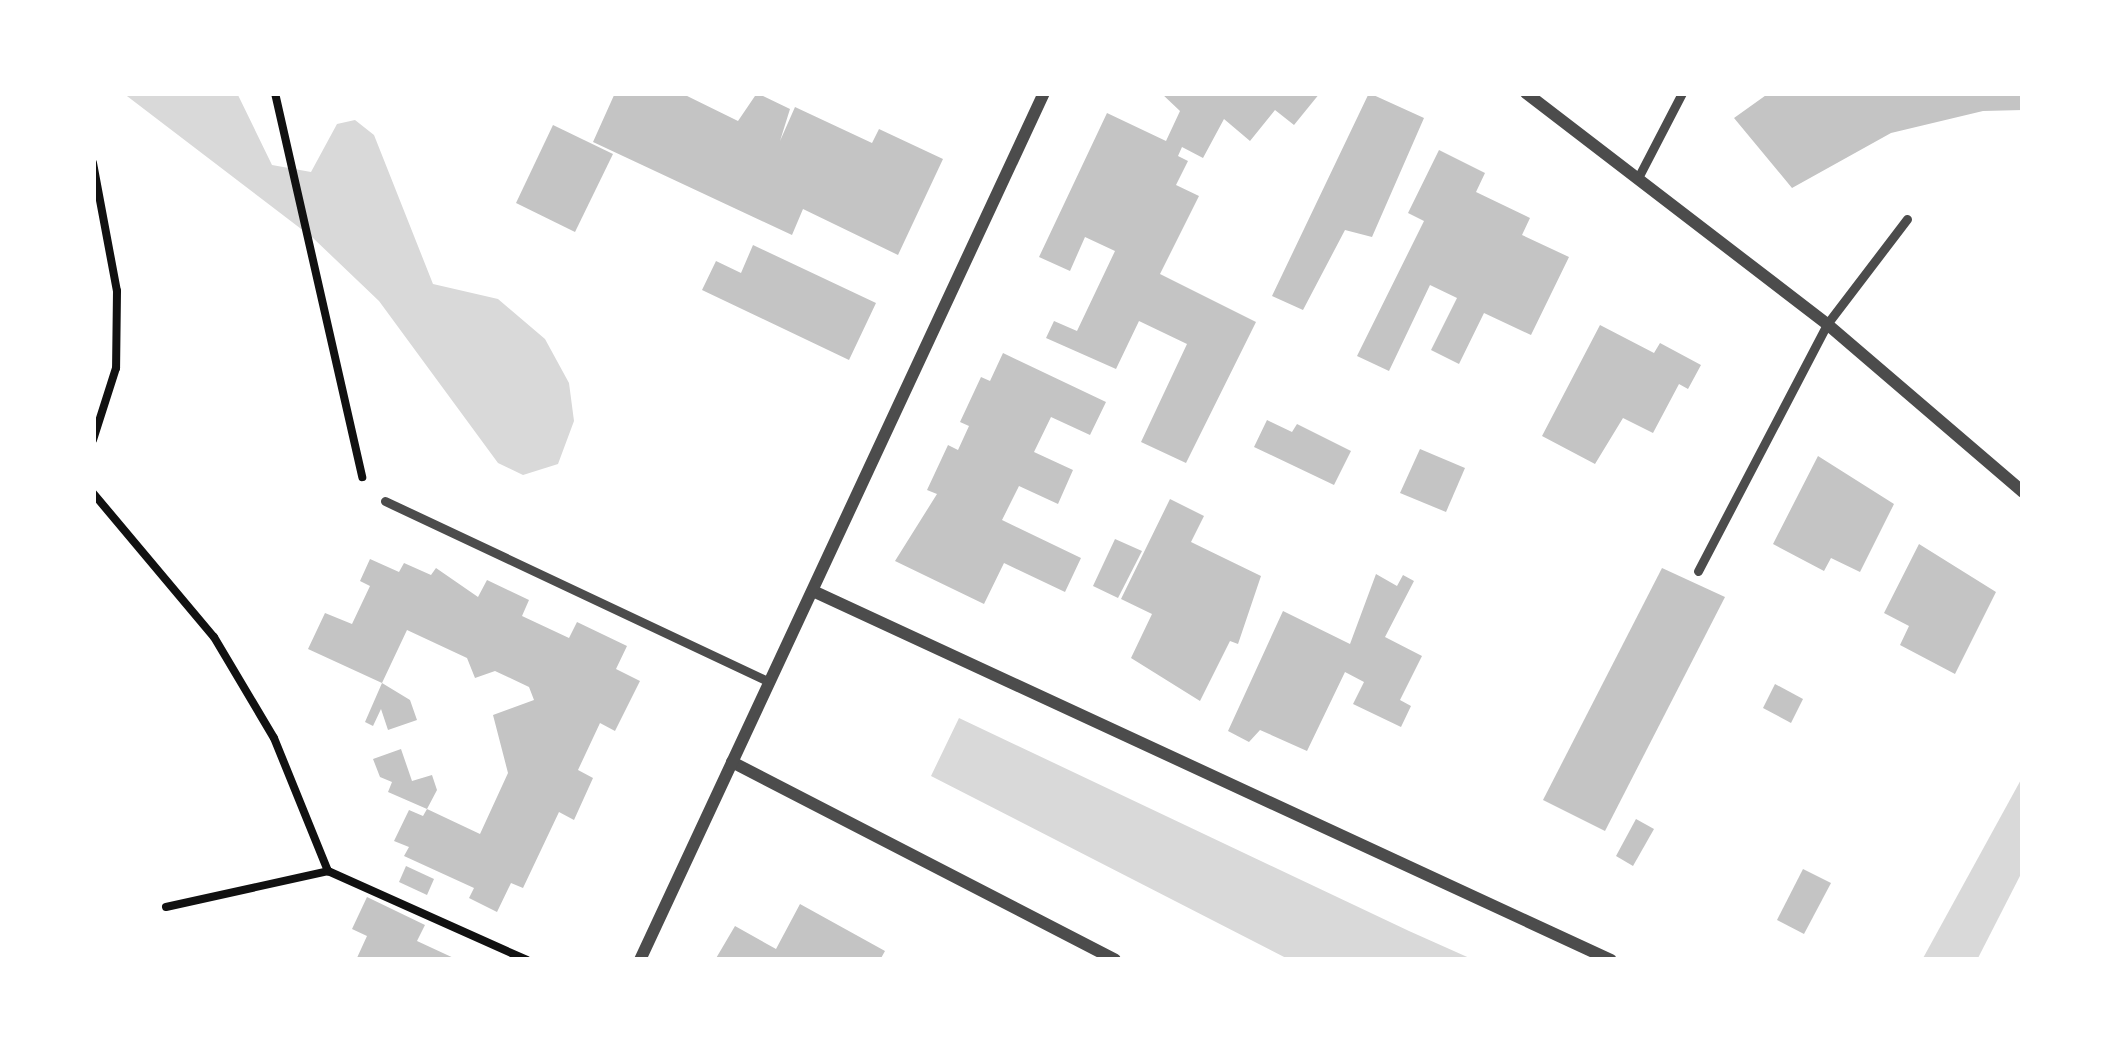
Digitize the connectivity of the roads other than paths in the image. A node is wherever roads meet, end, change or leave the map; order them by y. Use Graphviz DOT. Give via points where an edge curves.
graph roads {
  1 [pos="1044,93"];
  2 [pos="1526,93"];
  3 [pos="1682,93"];
  4 [pos="1640,174"];
  5 [pos="1907,219"];
  6 [pos="1827,324"];
  7 [pos="2023,492"];
  8 [pos="386,501"];
  9 [pos="1698,571"];
  10 [pos="813,591"];
  11 [pos="770,682"];
  12 [pos="732,762"];
  13 [pos="640,960"];
  14 [pos="1115,960"];
  15 [pos="1611,960"];
  1 -- 10 [label="street"];
  2 -- 4 [label="street"];
  3 -- 4 [label="lane"];
  4 -- 6 [label="street"];
  5 -- 6 [label="lane"];
  6 -- 7 [label="street"];
  6 -- 9 [label="lane"];
  8 -- 11 [label="lane"];
  10 -- 11 [label="street"];
  10 -- 15 [label="street"];
  11 -- 12 [label="street"];
  12 -- 13 [label="street"];
  12 -- 14 [label="street"];
}
